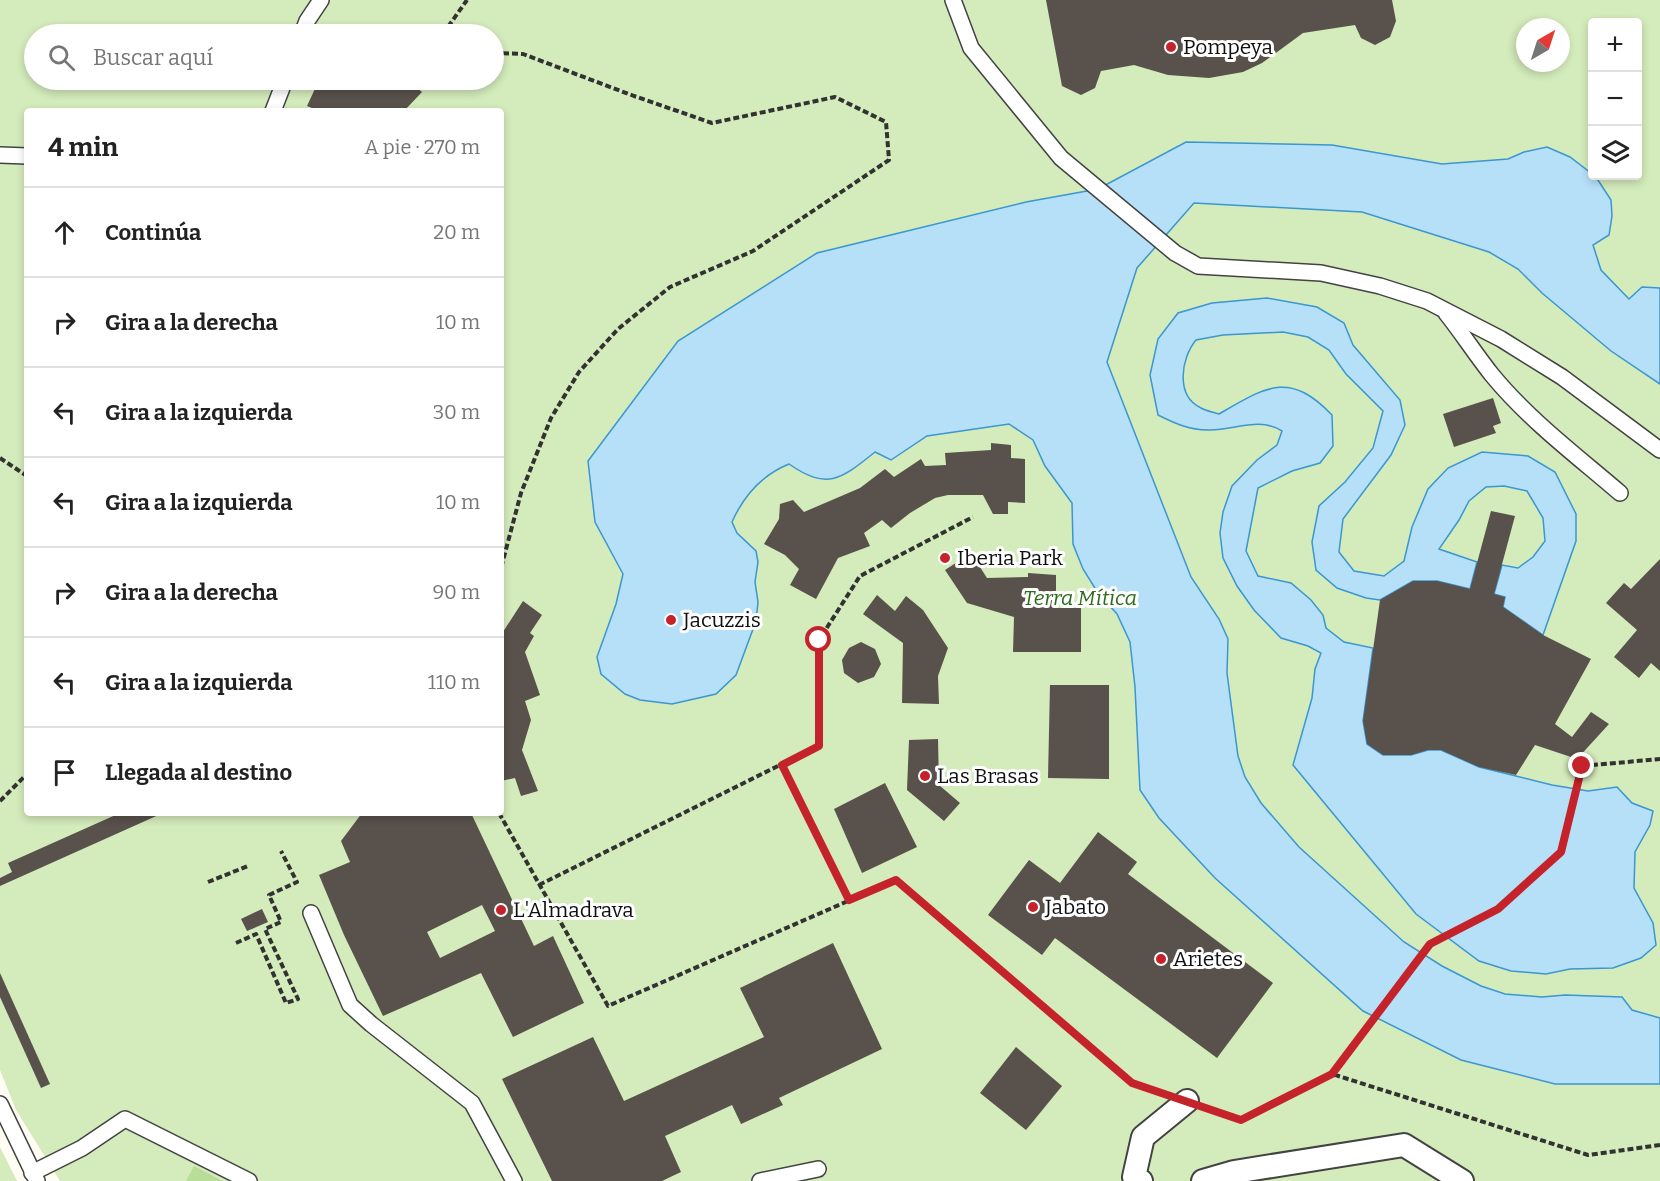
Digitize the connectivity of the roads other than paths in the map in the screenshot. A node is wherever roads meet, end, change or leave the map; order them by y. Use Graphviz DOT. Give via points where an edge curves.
graph roads {
  1 [pos="321,0"];
  2 [pos="953,0"];
  3 [pos="307,24"];
  4 [pos="281,90"];
  5 [pos="274,108"];
  6 [pos="0,155"];
  7 [pos="24,156"];
  8 [pos="1441,308"];
  9 [pos="1660,450"];
  10 [pos="1620,493"];
  11 [pos="311,913"];
  12 [pos="1187,1101"];
  13 [pos="0,1104"];
  14 [pos="818,1168"];
  15 [pos="34,1177"];
  16 [pos="249,1181"];
  17 [pos="514,1181"];
  18 [pos="759,1181"];
  19 [pos="1141,1181"];
  20 [pos="1203,1181"];
  21 [pos="1462,1181"];
  1 -- 3 [label="lane"];
  2 -- 8 [label="lane" via="971,48 1061,158 1175,253 1198,267 1321,273 1380,286"];
  4 -- 5 [label="lane"];
  6 -- 7 [label="lane"];
  8 -- 9 [label="lane" via="1502,339 1562,377"];
  8 -- 10 [label="lane" via="1521,406"];
  11 -- 17 [label="lane" via="350,1005 472,1104"];
  12 -- 19 [label="street" via="1143,1137 1134,1177"];
  13 -- 15 [label="lane"];
  14 -- 18 [label="lane"];
  15 -- 16 [label="lane" via="125,1119"];
  20 -- 21 [label="street" via="1234,1172 1404,1145"];
}
